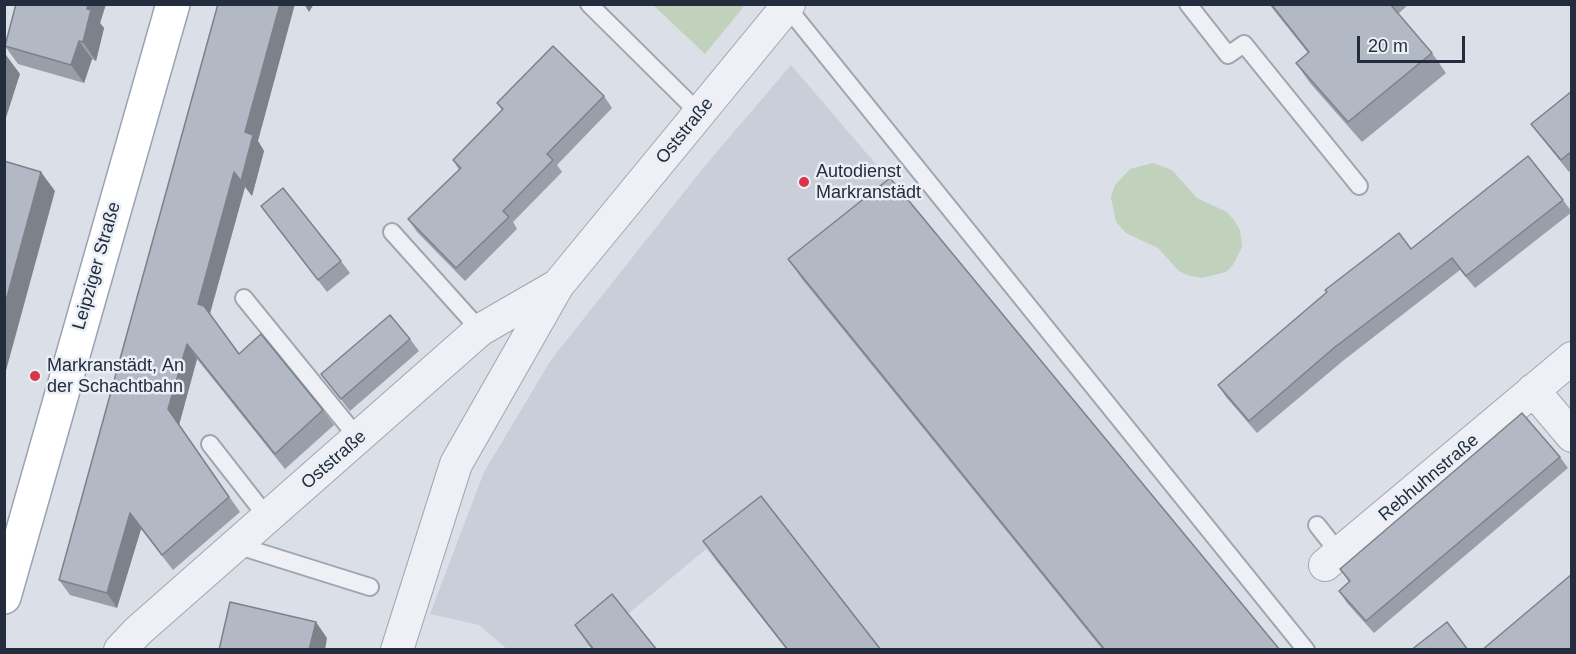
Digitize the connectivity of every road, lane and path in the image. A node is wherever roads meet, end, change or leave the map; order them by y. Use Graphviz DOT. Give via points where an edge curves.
graph roads {
  1 [pos="173,4"];
  2 [pos="589,4"];
  3 [pos="1188,4"];
  4 [pos="788,6"];
  5 [pos="699,113"];
  6 [pos="1359,186"];
  7 [pos="392,232"];
  8 [pos="558,285"];
  9 [pos="244,298"];
  10 [pos="480,330"];
  11 [pos="1572,358"];
  12 [pos="1533,390"];
  13 [pos="1572,436"];
  14 [pos="358,438"];
  15 [pos="210,444"];
  16 [pos="267,517"];
  17 [pos="1317,525"];
  18 [pos="236,544"];
  19 [pos="1332,559"];
  20 [pos="370,587"];
  21 [pos="4,597"];
  22 [pos="120,650"];
  23 [pos="397,650"];
  24 [pos="1306,650"];
  1 -- 21 [label="main road, Leipziger Straße"];
  2 -- 5 [label="lane"];
  3 -- 6 [label="lane" via="1228,55 1244,44"];
  4 -- 5 [label="street, Oststraße"];
  4 -- 24 [label="lane"];
  5 -- 8 [label="street, Oststraße"];
  7 -- 10 [label="lane"];
  8 -- 10 [label="street, Oststraße"];
  8 -- 23 [label="street, Oststraße" via="456,464"];
  9 -- 14 [label="lane"];
  10 -- 14 [label="street, Oststraße"];
  11 -- 12 [label="street, Rebhuhnstraße"];
  12 -- 13 [label="street"];
  12 -- 19 [label="street, Rebhuhnstraße"];
  14 -- 16 [label="street, Oststraße"];
  15 -- 16 [label="lane"];
  16 -- 18 [label="street, Oststraße"];
  17 -- 19 [label="lane"];
  18 -- 20 [label="lane"];
  18 -- 22 [label="street, Oststraße"];
}
